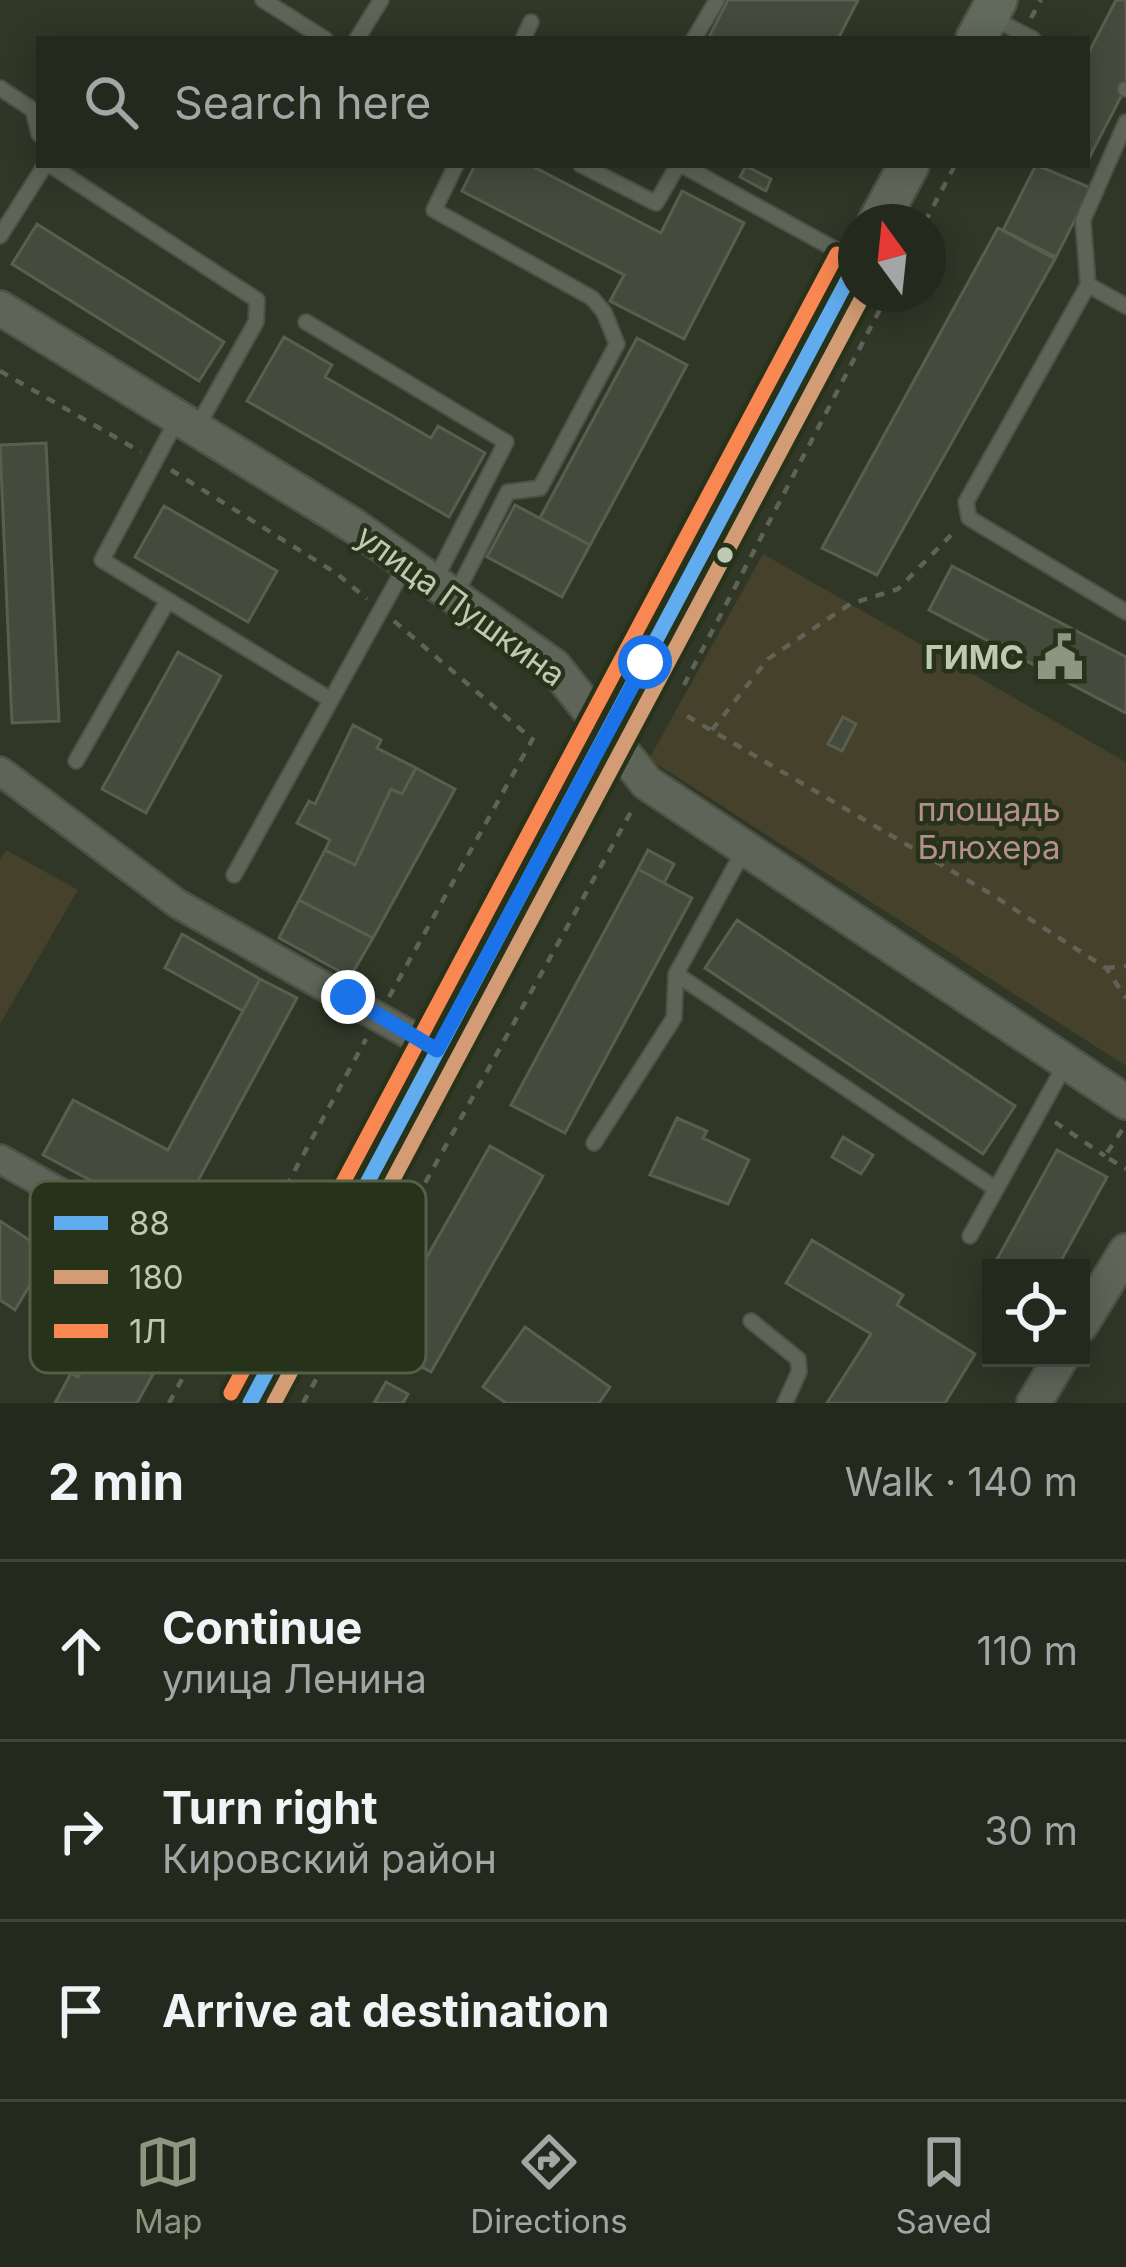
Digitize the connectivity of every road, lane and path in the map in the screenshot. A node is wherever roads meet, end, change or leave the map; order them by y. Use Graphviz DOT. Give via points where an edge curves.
graph roads {
  1 [pos="262,0"];
  2 [pos="381,0"];
  3 [pos="717,0"];
  4 [pos="987,18"];
  5 [pos="531,22"];
  6 [pos="320,36"];
  7 [pos="359,36"];
  8 [pos="524,36"];
  9 [pos="696,36"];
  10 [pos="1026,36"];
  11 [pos="0,88"];
  12 [pos="36,122"];
  13 [pos="1126,122"];
  14 [pos="45,168"];
  15 [pos="52,168"];
  16 [pos="455,168"];
  17 [pos="586,168"];
  18 [pos="678,168"];
  19 [pos="685,168"];
  20 [pos="907,168"];
  21 [pos="953,168"];
  22 [pos="888,204"];
  23 [pos="934,204"];
  24 [pos="0,236"];
  25 [pos="838,252"];
  26 [pos="1088,285"];
  27 [pos="838,296"];
  28 [pos="1126,306"];
  29 [pos="0,308"];
  30 [pos="879,312"];
  31 [pos="306,322"];
  32 [pos="0,371"];
  33 [pos="187,424"];
  34 [pos="154,460"];
  35 [pos="969,518"];
  36 [pos="432,580"];
  37 [pos="168,601"];
  38 [pos="380,610"];
  39 [pos="1126,613"];
  40 [pos="684,685"];
  41 [pos="331,700"];
  42 [pos="687,716"];
  43 [pos="606,730"];
  44 [pos="712,730"];
  45 [pos="76,761"];
  46 [pos="0,771"];
  47 [pos="635,803"];
  48 [pos="744,850"];
  49 [pos="234,875"];
  50 [pos="1126,966"];
  51 [pos="1106,968"];
  52 [pos="676,974"];
  53 [pos="1126,998"];
  54 [pos="379,1016"];
  55 [pos="437,1050"];
  56 [pos="1068,1060"];
  57 [pos="1039,1112"];
  58 [pos="1124,1116"];
  59 [pos="594,1143"];
  60 [pos="1105,1156"];
  61 [pos="0,1159"];
  62 [pos="1126,1169"];
  63 [pos="39,1181"];
  64 [pos="289,1181"];
  65 [pos="368,1181"];
  66 [pos="426,1181"];
  67 [pos="996,1189"];
  68 [pos="970,1236"];
  69 [pos="1126,1251"];
  70 [pos="1090,1310"];
  71 [pos="751,1321"];
  72 [pos="1056,1367"];
  73 [pos="185,1373"];
  74 [pos="266,1373"];
  75 [pos="320,1373"];
  76 [pos="169,1403"];
  77 [pos="250,1403"];
  78 [pos="303,1403"];
  79 [pos="785,1403"];
  80 [pos="1034,1403"];
  1 -- 6 [label="lane"];
  2 -- 7 [label="lane"];
  3 -- 9 [label="lane"];
  4 -- 10 [label="lane"];
  5 -- 8 [label="lane"];
  11 -- 12 [label="lane" via="33,110"];
  13 -- 26 [label="lane" via="1084,220"];
  14 -- 24 [label="lane"];
  15 -- 33 [label="lane" via="257,300 256,322"];
  16 -- 36 [label="lane" via="434,210 592,298 617,344 540,488 508,492"];
  17 -- 18 [label="lane" via="656,203"];
  19 -- 25 [label="lane"];
  20 -- 22 [label="main road"];
  21 -- 23 [label="path"];
  26 -- 28 [label="lane"];
  26 -- 35 [label="lane" via="974,482"];
  27 -- 43 [label="main road"];
  29 -- 33 [label="street, улица Пушкина"];
  30 -- 40 [label="path"];
  31 -- 36 [label="lane" via="506,442"];
  32 -- 34 [label="path"];
  33 -- 34 [label="lane"];
  33 -- 36 [label="street, улица Пушкина"];
  34 -- 37 [label="lane" via="100,557"];
  34 -- 38 [label="path" via="336,573"];
  35 -- 39 [label="lane"];
  35 -- 44 [label="path" via="898,589 850,604 768,659"];
  36 -- 38 [label="lane"];
  36 -- 43 [label="street, улица Пушкина" via="554,666"];
  37 -- 41 [label="lane"];
  37 -- 45 [label="lane"];
  38 -- 41 [label="lane"];
  38 -- 54 [label="path" via="534,736"];
  41 -- 49 [label="lane"];
  42 -- 44 [label="path"];
  43 -- 48 [label="street, улица Пушкина" via="647,783"];
  43 -- 55 [label="main road"];
  44 -- 51 [label="path"];
  46 -- 54 [label="street" via="178,904"];
  47 -- 66 [label="path"];
  48 -- 52 [label="lane"];
  48 -- 56 [label="street, улица Пушкина"];
  50 -- 51 [label="path"];
  51 -- 53 [label="path"];
  52 -- 59 [label="lane" via="674,1018"];
  52 -- 67 [label="lane"];
  54 -- 55 [label="street"];
  54 -- 64 [label="path"];
  55 -- 65 [label="main road"];
  56 -- 57 [label="lane"];
  56 -- 58 [label="street, улица Пушкина"];
  57 -- 60 [label="path"];
  57 -- 67 [label="lane"];
  58 -- 60 [label="path"];
  60 -- 62 [label="path"];
  61 -- 63 [label="street"];
  67 -- 68 [label="lane"];
  69 -- 70 [label="street"];
  71 -- 79 [label="lane" via="798,1359"];
  72 -- 80 [label="street"];
  73 -- 76 [label="path"];
  74 -- 77 [label="main road"];
  75 -- 78 [label="path"];
}
